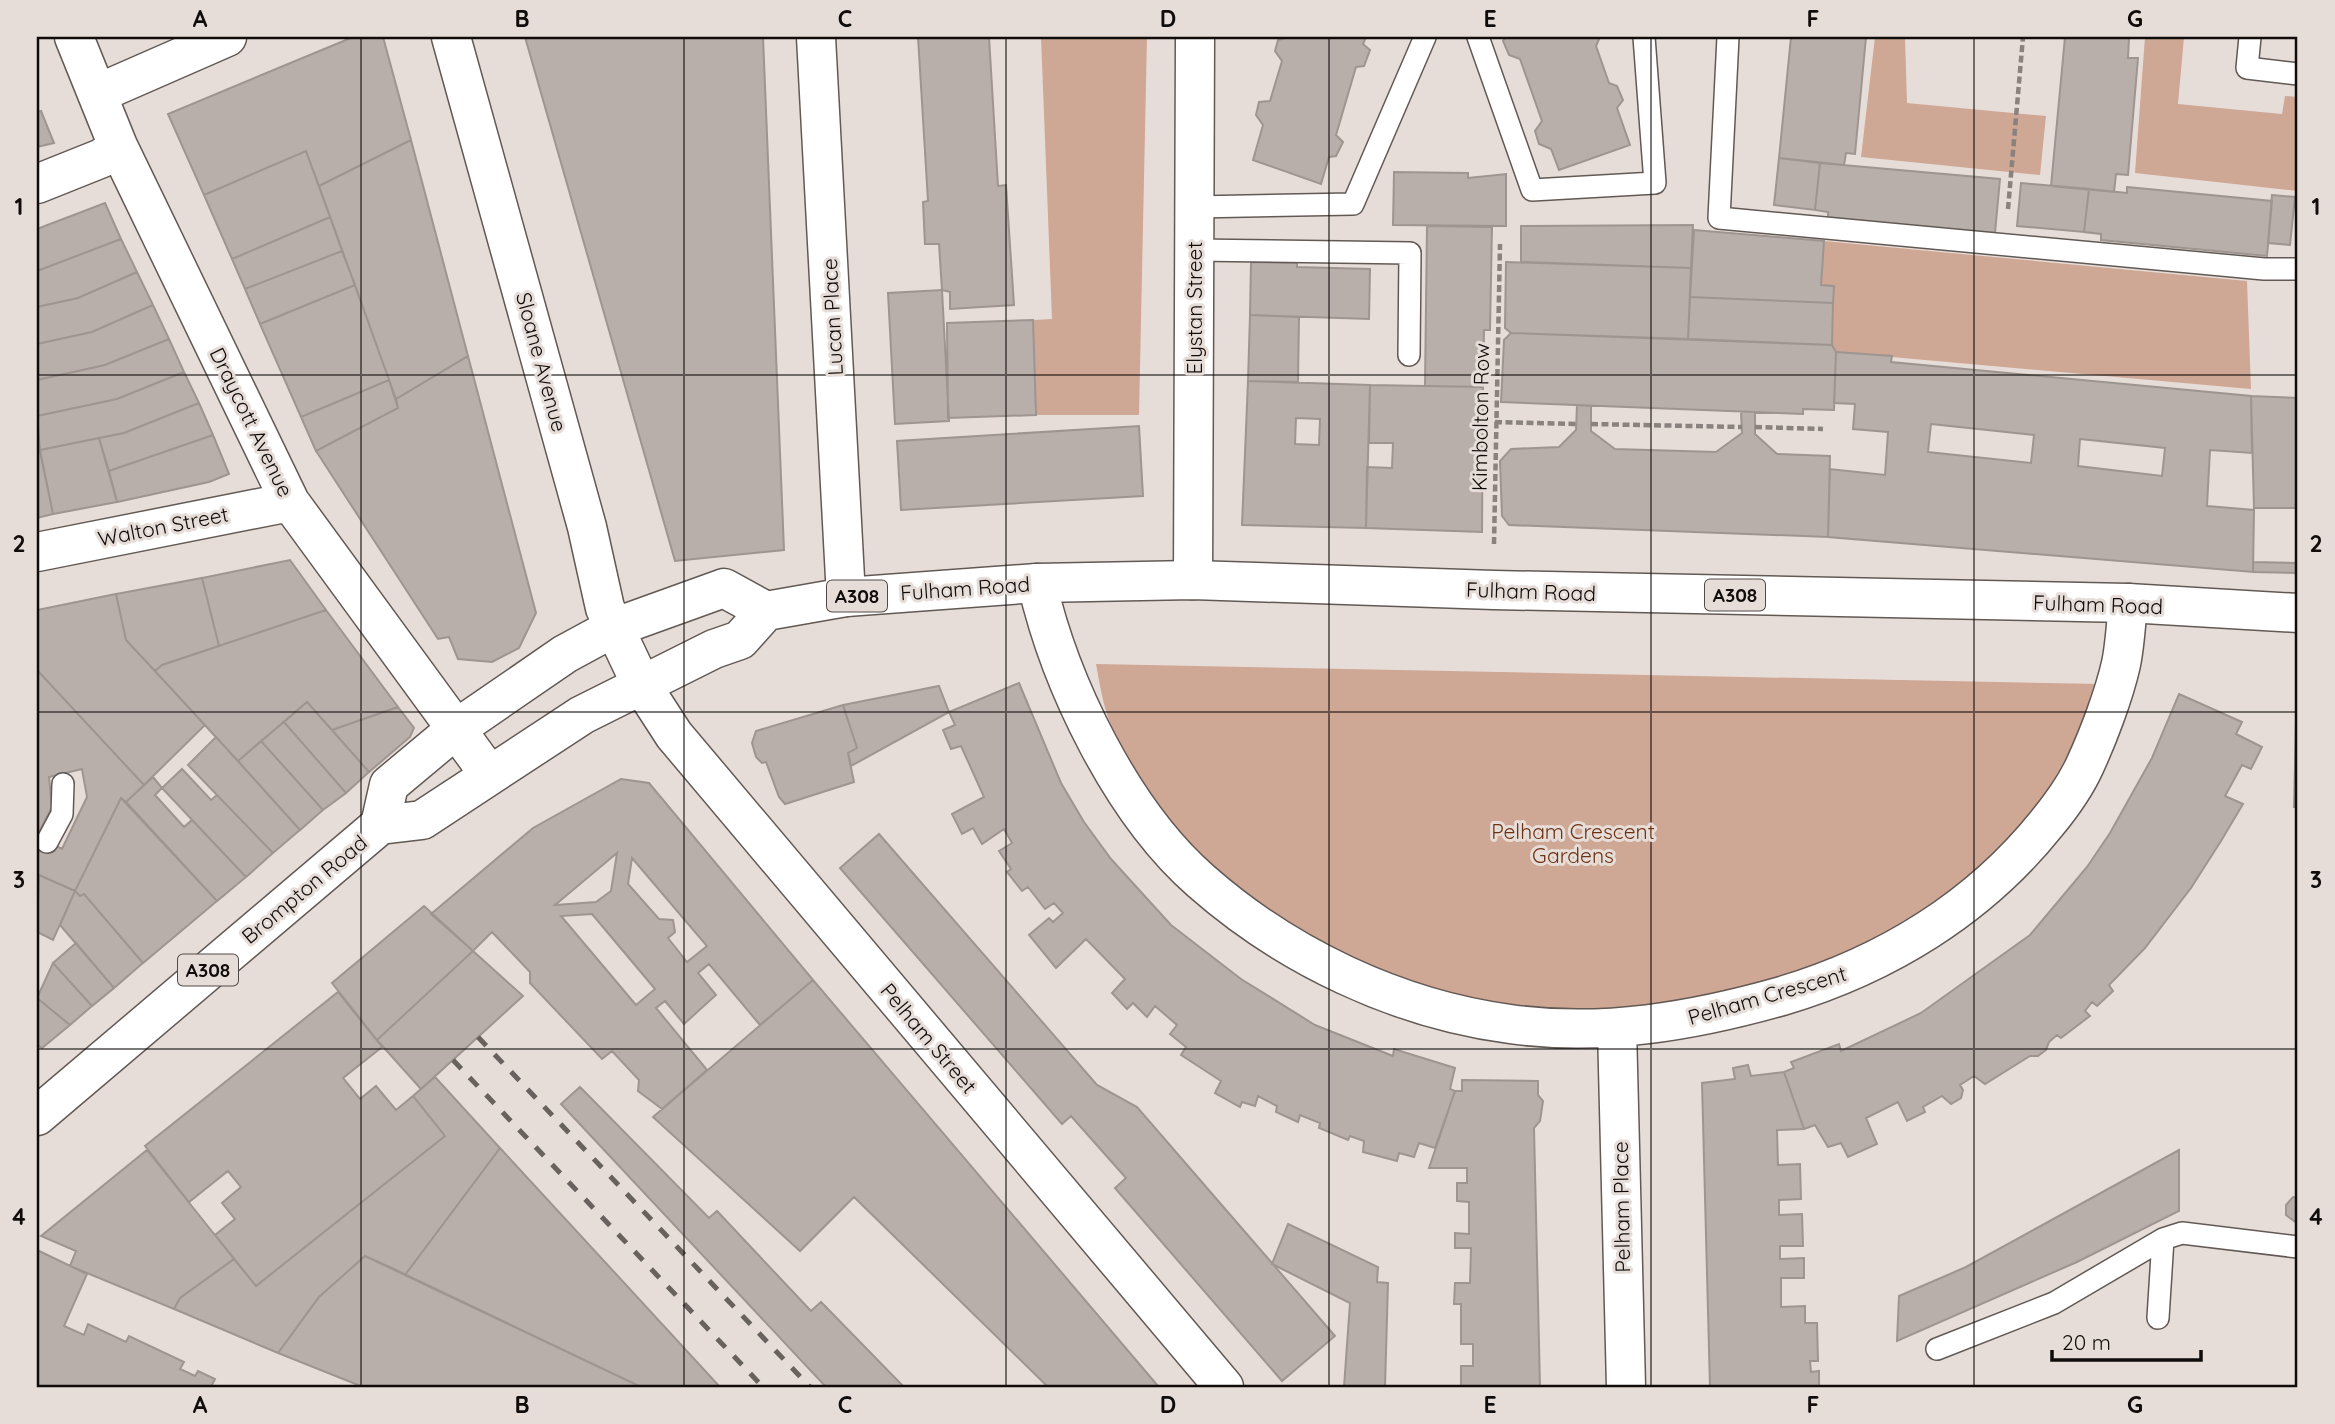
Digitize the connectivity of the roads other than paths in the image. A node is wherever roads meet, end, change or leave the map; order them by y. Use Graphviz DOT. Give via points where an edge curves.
graph roads {
  1 [pos="74,37"];
  2 [pos="226,37"];
  3 [pos="451,37"];
  4 [pos="816,37"];
  5 [pos="1195,37"];
  6 [pos="1425,37"];
  7 [pos="1478,37"];
  8 [pos="1644,37"];
  9 [pos="1728,37"];
  10 [pos="2250,37"];
  11 [pos="2298,74"];
  12 [pos="99,93"];
  13 [pos="118,146"];
  14 [pos="37,184"];
  15 [pos="1195,207"];
  16 [pos="1194,250"];
  17 [pos="2298,269"];
  18 [pos="1409,355"];
  19 [pos="290,502"];
  20 [pos="37,552"];
  21 [pos="1193,580"];
  22 [pos="1037,583"];
  23 [pos="846,597"];
  24 [pos="2128,603"];
  25 [pos="766,611"];
  26 [pos="2298,613"];
  27 [pos="613,628"];
  28 [pos="641,684"];
  29 [pos="456,729"];
  30 [pos="489,774"];
  31 [pos="63,784"];
  32 [pos="380,825"];
  33 [pos="47,842"];
  34 [pos="1617,1028"];
  35 [pos="37,1116"];
  36 [pos="2163,1239"];
  37 [pos="2298,1247"];
  38 [pos="2158,1318"];
  39 [pos="1937,1349"];
  40 [pos="1224,1387"];
  41 [pos="1626,1387"];
  1 -- 12 [label="street, Draycott Avenue"];
  2 -- 12 [label="street"];
  3 -- 27 [label="street, Sloane Avenue"];
  4 -- 23 [label="street, Lucan Place"];
  5 -- 15 [label="street, Elystan Street"];
  6 -- 15 [label="lane" via="1353,205"];
  7 -- 8 [label="lane" via="1532,190 1655,183"];
  9 -- 17 [label="lane" via="1719,218"];
  10 -- 11 [label="lane" via="2247,68"];
  12 -- 13 [label="street, Draycott Avenue"];
  13 -- 14 [label="street" via="102,158"];
  13 -- 19 [label="street, Draycott Avenue"];
  15 -- 16 [label="street, Elystan Street"];
  16 -- 18 [label="lane" via="1410,253"];
  16 -- 21 [label="street, Elystan Street"];
  19 -- 20 [label="street, Walton Street"];
  19 -- 29 [label="street, Draycott Avenue"];
  21 -- 22 [label="street, Fulham Road / A308"];
  21 -- 24 [label="street, Fulham Road / A308"];
  22 -- 23 [label="street, Fulham Road / A308"];
  22 -- 34 [label="street, Pelham Crescent" via="1048,630 1071,691 1127,791 1199,880 1247,918 1294,949 1406,1000 1511,1024"];
  23 -- 25 [label="street, Fulham Road / A308"];
  24 -- 26 [label="street, Fulham Road / A308"];
  24 -- 34 [label="street, Pelham Crescent" via="2120,666 2084,768 2022,854 1967,905 1860,968 1801,990 1672,1023"];
  25 -- 27 [label="street" via="724,587"];
  25 -- 28 [label="street" via="740,640"];
  27 -- 28 [label="street, Sloane Avenue"];
  27 -- 29 [label="street, Brompton Road" via="565,654"];
  28 -- 30 [label="street, Brompton Road"];
  28 -- 40 [label="street, Pelham Street" via="674,735"];
  29 -- 30 [label="street, Draycott Avenue"];
  29 -- 32 [label="street, Brompton Road" via="389,785"];
  30 -- 32 [label="street, Brompton Road" via="422,820"];
  31 -- 33 [label="lane" via="62,814"];
  32 -- 35 [label="street, Brompton Road / A308"];
  34 -- 41 [label="street, Pelham Place"];
  36 -- 37 [label="lane" via="2182,1233"];
  36 -- 38 [label="lane"];
  36 -- 39 [label="lane" via="2054,1303"];
}
